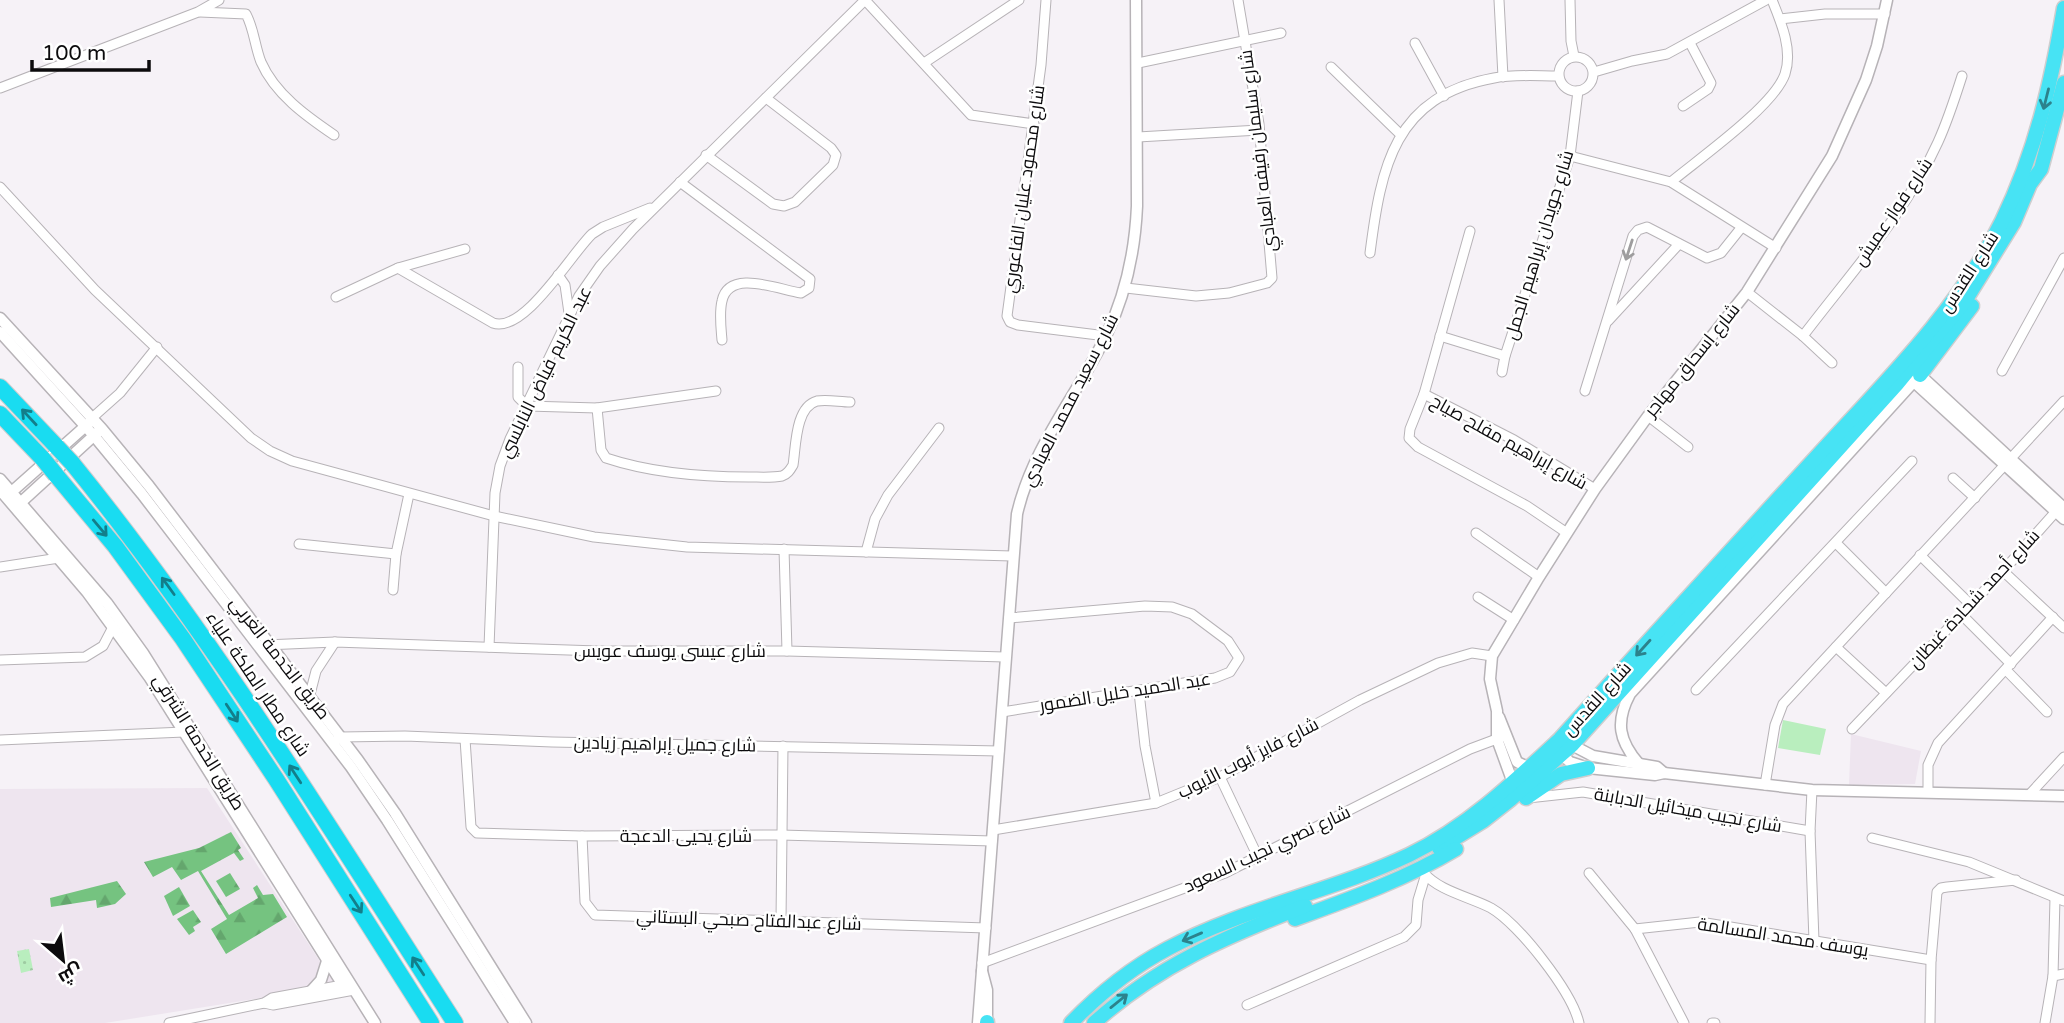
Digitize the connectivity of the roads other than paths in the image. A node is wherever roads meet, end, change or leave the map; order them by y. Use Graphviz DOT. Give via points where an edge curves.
graph roads {
  1 [pos="219,0"];
  2 [pos="865,0"];
  3 [pos="1019,0"];
  4 [pos="1046,0"];
  5 [pos="1136,0"];
  6 [pos="1238,0"];
  7 [pos="1499,0"];
  8 [pos="1570,0"];
  9 [pos="1766,0"];
  10 [pos="1772,0"];
  11 [pos="1887,0"];
  12 [pos="2064,8"];
  13 [pos="198,12"];
  14 [pos="1885,14"];
  15 [pos="1780,19"];
  16 [pos="1281,33"];
  17 [pos="1245,41"];
  18 [pos="1415,43"];
  19 [pos="1690,43"];
  20 [pos="1574,56"];
  21 [pos="924,63"];
  22 [pos="1138,63"];
  23 [pos="1331,67"];
  24 [pos="1594,72"];
  25 [pos="1558,76"];
  26 [pos="1962,76"];
  27 [pos="1503,77"];
  28 [pos="2064,83"];
  29 [pos="0,88"];
  30 [pos="1578,91"];
  31 [pos="1444,96"];
  32 [pos="766,98"];
  33 [pos="1683,106"];
  34 [pos="1034,124"];
  35 [pos="1259,130"];
  36 [pos="1401,134"];
  37 [pos="334,135"];
  38 [pos="1138,137"];
  39 [pos="706,155"];
  40 [pos="1570,156"];
  41 [pos="2041,169"];
  42 [pos="680,182"];
  43 [pos="1671,182"];
  44 [pos="0,187"];
  45 [pos="655,206"];
  46 [pos="2007,222"];
  47 [pos="1741,228"];
  48 [pos="1470,231"];
  49 [pos="1679,244"];
  50 [pos="465,248"];
  51 [pos="1776,248"];
  52 [pos="1370,253"];
  53 [pos="2064,258"];
  54 [pos="398,268"];
  55 [pos="2062,272"];
  56 [pos="558,275"];
  57 [pos="1126,288"];
  58 [pos="1747,292"];
  59 [pos="335,297"];
  60 [pos="569,315"];
  61 [pos="0,318"];
  62 [pos="1605,324"];
  63 [pos="0,332"];
  64 [pos="1106,335"];
  65 [pos="1440,336"];
  66 [pos="1803,336"];
  67 [pos="722,340"];
  68 [pos="157,347"];
  69 [pos="1505,356"];
  70 [pos="1832,363"];
  71 [pos="518,368"];
  72 [pos="2002,371"];
  73 [pos="1502,372"];
  74 [pos="1917,378"];
  75 [pos="0,387"];
  76 [pos="716,391"];
  77 [pos="1585,391"];
  78 [pos="1424,394"];
  79 [pos="2064,401"];
  80 [pos="850,402"];
  81 [pos="527,406"];
  82 [pos="597,408"];
  83 [pos="0,414"];
  84 [pos="1648,415"];
  85 [pos="89,423"];
  86 [pos="939,428"];
  87 [pos="98,433"];
  88 [pos="1688,447"];
  89 [pos="1912,461"];
  90 [pos="2008,463"];
  91 [pos="1952,478"];
  92 [pos="0,479"];
  93 [pos="1595,489"];
  94 [pos="6,493"];
  95 [pos="409,494"];
  96 [pos="1975,498"];
  97 [pos="18,504"];
  98 [pos="2061,511"];
  99 [pos="494,516"];
  100 [pos="1476,533"];
  101 [pos="1567,533"];
  102 [pos="1836,543"];
  103 [pos="299,544"];
  104 [pos="784,549"];
  105 [pos="866,552"];
  106 [pos="396,554"];
  107 [pos="1920,555"];
  108 [pos="1012,556"];
  109 [pos="59,558"];
  110 [pos="0,568"];
  111 [pos="2003,571"];
  112 [pos="1539,577"];
  113 [pos="393,590"];
  114 [pos="1886,593"];
  115 [pos="1478,597"];
  116 [pos="1971,605"];
  117 [pos="1962,615"];
  118 [pos="2053,617"];
  119 [pos="1009,618"];
  120 [pos="1514,620"];
  121 [pos="113,627"];
  122 [pos="2064,628"];
  123 [pos="335,642"];
  124 [pos="263,646"];
  125 [pos="489,647"];
  126 [pos="1836,647"];
  127 [pos="787,652"];
  128 [pos="1492,656"];
  129 [pos="1005,657"];
  130 [pos="0,660"];
  131 [pos="2008,667"];
  132 [pos="1696,690"];
  133 [pos="1139,692"];
  134 [pos="1886,693"];
  135 [pos="309,698"];
  136 [pos="1002,712"];
  137 [pos="2047,712"];
  138 [pos="1852,729"];
  139 [pos="184,732"];
  140 [pos="1502,737"];
  141 [pos="465,738"];
  142 [pos="0,740"];
  143 [pos="337,740"];
  144 [pos="783,746"];
  145 [pos="1561,746"];
  146 [pos="999,751"];
  147 [pos="2064,757"];
  148 [pos="1639,764"];
  149 [pos="1530,768"];
  150 [pos="1588,768"];
  151 [pos="1664,773"];
  152 [pos="1220,777"];
  153 [pos="1513,783"];
  154 [pos="1765,785"];
  155 [pos="1812,790"];
  156 [pos="1928,792"];
  157 [pos="2029,795"];
  158 [pos="2064,796"];
  159 [pos="1525,799"];
  160 [pos="1156,803"];
  161 [pos="1810,831"];
  162 [pos="781,835"];
  163 [pos="992,835"];
  164 [pos="582,836"];
  165 [pos="1872,838"];
  166 [pos="1258,857"];
  167 [pos="1423,873"];
  168 [pos="1590,873"];
  169 [pos="2016,880"];
  170 [pos="2060,899"];
  171 [pos="781,921"];
  172 [pos="986,928"];
  173 [pos="1635,929"];
  174 [pos="1814,941"];
  175 [pos="1214,942"];
  176 [pos="1931,960"];
  177 [pos="327,961"];
  178 [pos="981,965"];
  179 [pos="1136,967"];
  180 [pos="2064,974"];
  181 [pos="2053,976"];
  182 [pos="1147,982"];
  183 [pos="349,988"];
  184 [pos="311,991"];
  185 [pos="264,1003"];
  186 [pos="1247,1004"];
  187 [pos="429,1022"];
  188 [pos="169,1023"];
  189 [pos="367,1023"];
  190 [pos="374,1023"];
  191 [pos="455,1023"];
  192 [pos="515,1023"];
  193 [pos="526,1023"];
  194 [pos="978,1023"];
  195 [pos="987,1023"];
  196 [pos="1071,1023"];
  197 [pos="1094,1023"];
  198 [pos="1579,1023"];
  199 [pos="1684,1023"];
  200 [pos="1930,1023"];
  201 [pos="2045,1023"];
  1 -- 13 [label="street"];
  2 -- 21 [label="street"];
  2 -- 32 [label="street, عبد الكريم فياض النابلسي"];
  3 -- 21 [label="street"];
  4 -- 34 [label="street, شارع محمود عليان الفاعوري"];
  5 -- 22 [label="street, شارع سعيد محمد العبادي"];
  6 -- 17 [label="street, شارع سليمان رفيفه العبادي"];
  7 -- 27 [label="street"];
  8 -- 20 [label="street"];
  9 -- 19 [label="street"];
  10 -- 15 [label="street"];
  11 -- 14 [label="street, شارع إسحاق مهاجر"];
  12 -- 46 [label="highway, one-way" via="2046,105"];
  13 -- 29 [label="street"];
  13 -- 37 [label="street" via="247,15 267,72 296,108"];
  14 -- 15 [label="street"];
  14 -- 51 [label="street, شارع إسحاق مهاجر" via="1851,116"];
  15 -- 43 [label="street" via="1788,58 1780,86 1760,109"];
  16 -- 17 [label="street"];
  17 -- 22 [label="street"];
  17 -- 35 [label="street, شارع سليمان رفيفه العبادي"];
  18 -- 31 [label="street"];
  19 -- 24 [label="street" via="1667,54"];
  19 -- 33 [label="street" via="1711,83"];
  20 -- 24 [label="street" via="1584,57"];
  20 -- 25 [label="street" via="1560,66"];
  21 -- 34 [label="street" via="971,115"];
  22 -- 38 [label="street, شارع سعيد محمد العبادي"];
  23 -- 36 [label="street"];
  24 -- 30 [label="street" via="1592,81"];
  25 -- 27 [label="street"];
  25 -- 30 [label="street" via="1569,90"];
  26 -- 66 [label="street, شارع فواز عميش" via="1924,169"];
  27 -- 31 [label="street" via="1466,85"];
  28 -- 41 [label="highway"];
  30 -- 40 [label="street, شارع جويدان إبراهيم الجمل"];
  31 -- 36 [label="street"];
  32 -- 39 [label="street, عبد الكريم فياض النابلسي"];
  32 -- 39 [label="street" via="836,155 833,165 795,202 774,204"];
  34 -- 64 [label="street, شارع محمود عليان الفاعوري" via="1008,318 1018,325"];
  35 -- 38 [label="street"];
  35 -- 57 [label="street, شارع سليمان رفيفه العبادي" via="1271,280 1202,296"];
  36 -- 52 [label="street" via="1389,157 1376,206"];
  38 -- 57 [label="street, شارع سعيد محمد العبادي" via="1135,236"];
  39 -- 42 [label="street, عبد الكريم فياض النابلسي"];
  40 -- 43 [label="street"];
  40 -- 69 [label="street, شارع جويدان إبراهيم الجمل"];
  41 -- 46 [label="highway"];
  41 -- 74 [label="highway" via="2042,181 1997,269"];
  42 -- 45 [label="street, عبد الكريم فياض النابلسي"];
  42 -- 67 [label="street" via="810,279 809,288 801,293 748,282 733,286 722,300"];
  43 -- 47 [label="street"];
  44 -- 68 [label="street" via="94,290"];
  45 -- 56 [label="street" via="598,230"];
  45 -- 60 [label="street, عبد الكريم فياض النابلسي" via="600,266"];
  46 -- 145 [label="highway, شارع القدس" via="1923,338"];
  47 -- 49 [label="street" via="1721,253 1711,258"];
  47 -- 51 [label="street"];
  48 -- 65 [label="street"];
  49 -- 62 [label="street"];
  49 -- 62 [label="street, one-way" via="1647,227 1638,230"];
  50 -- 54 [label="street"];
  51 -- 58 [label="street, شارع إسحاق مهاجر"];
  53 -- 55 [label="street"];
  54 -- 56 [label="street" via="503,325 527,310"];
  54 -- 59 [label="street"];
  55 -- 72 [label="street"];
  56 -- 60 [label="street" via="565,285"];
  57 -- 64 [label="street, شارع سعيد محمد العبادي"];
  58 -- 66 [label="street"];
  58 -- 84 [label="street, شارع إسحاق مهاجر"];
  60 -- 81 [label="street, عبد الكريم فياض النابلسي"];
  61 -- 85 [label="street, طريق الخدمة الغربي"];
  62 -- 77 [label="street"];
  63 -- 85 [label="street, طريق الخدمة الغربي"];
  64 -- 108 [label="street, شارع سعيد محمد العبادي" via="1025,484"];
  65 -- 69 [label="street, شارع جويدان إبراهيم الجمل"];
  65 -- 78 [label="street"];
  66 -- 70 [label="street"];
  68 -- 85 [label="street"];
  68 -- 95 [label="street" via="270,451"];
  69 -- 73 [label="street, شارع جويدان إبراهيم الجمل"];
  71 -- 81 [label="street" via="518,397"];
  74 -- 90 [label="street"];
  74 -- 148 [label="street" via="1630,694 1621,727 1624,745"];
  191 -- 75 [label="highway, شارع مطار الملكة علياء, one-way, bridge" via="199,630 72,463"];
  76 -- 82 [label="street"];
  78 -- 93 [label="street, شارع إبراهيم مفلح صياح"];
  78 -- 101 [label="street" via="1410,429 1411,442"];
  79 -- 90 [label="street"];
  80 -- 82 [label="street" via="821,401 808,406 790,471 761,477 685,474 606,458 601,450"];
  81 -- 82 [label="street"];
  81 -- 99 [label="street, عبد الكريم فياض النابلسي" via="500,466"];
  83 -- 187 [label="highway, one-way, bridge" via="115,546 183,639"];
  84 -- 88 [label="street"];
  84 -- 93 [label="street, شارع إسحاق مهاجر"];
  85 -- 87 [label="street, طريق الخدمة الغربي"];
  85 -- 94 [label="street"];
  86 -- 105 [label="street" via="888,495"];
  87 -- 97 [label="street"];
  87 -- 124 [label="street, طريق الخدمة الغربي" via="149,486"];
  89 -- 102 [label="street"];
  90 -- 96 [label="street"];
  90 -- 98 [label="street"];
  91 -- 96 [label="street"];
  92 -- 94 [label="street, طريق الخدمة الشرقي"];
  93 -- 101 [label="street, شارع إسحاق مهاجر"];
  94 -- 97 [label="street, طريق الخدمة الشرقي"];
  95 -- 99 [label="street"];
  95 -- 106 [label="street"];
  96 -- 107 [label="street"];
  97 -- 109 [label="street, طريق الخدمة الشرقي"];
  97 -- 183 [label="street, طريق الخدمة الشرقي" via="107,603 143,653"];
  98 -- 111 [label="street, شارع أحمد شحادة غيظان"];
  99 -- 104 [label="street" via="594,537 687,547"];
  99 -- 125 [label="street, عبد الكريم فياض النابلسي"];
  100 -- 112 [label="street"];
  101 -- 112 [label="street, شارع إسحاق مهاجر"];
  102 -- 114 [label="street"];
  102 -- 132 [label="street"];
  103 -- 106 [label="street"];
  104 -- 105 [label="street"];
  104 -- 127 [label="street"];
  105 -- 108 [label="street"];
  106 -- 113 [label="street"];
  107 -- 114 [label="street"];
  107 -- 116 [label="street"];
  108 -- 119 [label="street, شارع سعيد محمد العبادي"];
  109 -- 110 [label="street"];
  109 -- 121 [label="street, طريق الخدمة الشرقي"];
  111 -- 116 [label="street, شارع أحمد شحادة غيظان"];
  111 -- 118 [label="street"];
  112 -- 120 [label="street, شارع إسحاق مهاجر"];
  114 -- 126 [label="street"];
  115 -- 120 [label="street"];
  116 -- 117 [label="street, شارع أحمد شحادة غيظان"];
  117 -- 131 [label="street"];
  117 -- 134 [label="street, شارع أحمد شحادة غيظان"];
  118 -- 122 [label="street"];
  118 -- 131 [label="street"];
  119 -- 129 [label="street, شارع سعيد محمد العبادي"];
  119 -- 133 [label="street, عبد الحميد خليل الضمور" via="1172,607 1192,614 1219,634 1239,658 1223,676"];
  120 -- 128 [label="street, شارع إسحاق مهاجر"];
  121 -- 130 [label="street" via="103,646 85,657"];
  121 -- 139 [label="street, طريق الخدمة الشرقي"];
  123 -- 124 [label="street, شارع عيسى يوسف عويس"];
  123 -- 125 [label="street, شارع عيسى يوسف عويس"];
  123 -- 135 [label="street" via="316,671"];
  124 -- 135 [label="street, طريق الخدمة الغربي"];
  124 -- 143 [label="street, طريق الخدمة الغربي"];
  125 -- 127 [label="street, شارع عيسى يوسف عويس"];
  126 -- 134 [label="street"];
  126 -- 154 [label="street" via="1781,707"];
  127 -- 129 [label="street, شارع عيسى يوسف عويس"];
  128 -- 140 [label="street" via="1490,679"];
  128 -- 152 [label="street, شارع فايز أيوب الأيوب" via="1472,653 1438,663"];
  129 -- 136 [label="street, شارع سعيد محمد العبادي"];
  131 -- 137 [label="street"];
  131 -- 156 [label="street" via="1938,743 1928,765"];
  133 -- 136 [label="street, عبد الحميد خليل الضمور"];
  133 -- 160 [label="street"];
  134 -- 138 [label="street, شارع أحمد شحادة غيظان"];
  135 -- 143 [label="street, طريق الخدمة الغربي"];
  136 -- 146 [label="street, شارع سعيد محمد العبادي"];
  139 -- 142 [label="street"];
  139 -- 177 [label="street, طريق الخدمة الشرقي"];
  140 -- 149 [label="street" via="1517,762"];
  140 -- 153 [label="street"];
  140 -- 166 [label="street, شارع نصري نجيب السعود"];
  141 -- 143 [label="street, شارع جميل إبراهيم زيادين"];
  141 -- 144 [label="street, شارع جميل إبراهيم زيادين"];
  141 -- 164 [label="street, شارع يحيى الدعجة" via="468,806 474,831"];
  143 -- 192 [label="street, طريق الخدمة الغربي"];
  143 -- 193 [label="street, طريق الخدمة الغربي" via="395,813"];
  144 -- 146 [label="street, شارع جميل إبراهيم زيادين"];
  144 -- 162 [label="street"];
  145 -- 148 [label="street"];
  145 -- 149 [label="highway, شارع القدس"];
  145 -- 150 [label="street" via="1575,764"];
  145 -- 175 [label="highway, شارع القدس" via="1531,782 1483,821 1414,862"];
  146 -- 163 [label="street, شارع سعيد محمد العبادي"];
  147 -- 157 [label="street"];
  148 -- 151 [label="street"];
  149 -- 153 [label="highway, شارع القدس"];
  150 -- 151 [label="street"];
  150 -- 159 [label="highway" via="1561,774"];
  151 -- 154 [label="street"];
  152 -- 160 [label="street, شارع فايز أيوب الأيوب"];
  152 -- 166 [label="street"];
  153 -- 179 [label="highway, شارع القدس, one-way" via="1411,854 1200,933"];
  154 -- 155 [label="street"];
  155 -- 156 [label="street"];
  155 -- 161 [label="street"];
  156 -- 157 [label="street"];
  157 -- 158 [label="street"];
  159 -- 161 [label="street, شارع نجيب ميخائيل الدبابنة" via="1583,792"];
  159 -- 167 [label="highway"];
  160 -- 163 [label="street, شارع فايز أيوب الأيوب"];
  161 -- 174 [label="street"];
  162 -- 163 [label="street, شارع يحيى الدعجة"];
  162 -- 164 [label="street, شارع يحيى الدعجة"];
  162 -- 171 [label="street"];
  163 -- 172 [label="street, شارع سعيد محمد العبادي"];
  164 -- 171 [label="street, شارع عبدالفتاح صبحي البستاني" via="585,902 595,915"];
  165 -- 169 [label="street" via="1969,862"];
  166 -- 178 [label="street, شارع نصري نجيب السعود"];
  167 -- 175 [label="highway" via="1231,942"];
  167 -- 186 [label="street" via="1416,925 1404,937"];
  167 -- 198 [label="street" via="1513,924 1572,1003"];
  168 -- 173 [label="street"];
  169 -- 170 [label="street"];
  169 -- 176 [label="street" via="1941,888 1935,897"];
  170 -- 181 [label="street"];
  171 -- 172 [label="street, شارع عبدالفتاح صبحي البستاني"];
  172 -- 178 [label="street, شارع سعيد محمد العبادي"];
  173 -- 174 [label="street, يوسف محمد المسالمة" via="1700,922"];
  173 -- 199 [label="street"];
  174 -- 176 [label="street, يوسف محمد المسالمة"];
  175 -- 182 [label="highway, شارع القدس"];
  176 -- 200 [label="street"];
  177 -- 183 [label="street, طريق الخدمة الشرقي"];
  177 -- 184 [label="street"];
  178 -- 194 [label="street, شارع سعيد محمد العبادي"];
  178 -- 195 [label="street, شارع سعيد محمد العبادي"];
  179 -- 182 [label="highway" via="1147,971"];
  179 -- 196 [label="highway, شارع القدس"];
  180 -- 181 [label="street"];
  181 -- 201 [label="street"];
  197 -- 182 [label="highway, شارع القدس, one-way"];
  183 -- 184 [label="street"];
  183 -- 185 [label="street" via="273,1005"];
  183 -- 189 [label="street, طريق الخدمة الشرقي"];
  183 -- 190 [label="street, طريق الخدمة الشرقي"];
  184 -- 185 [label="street"];
  185 -- 188 [label="street"];
}
